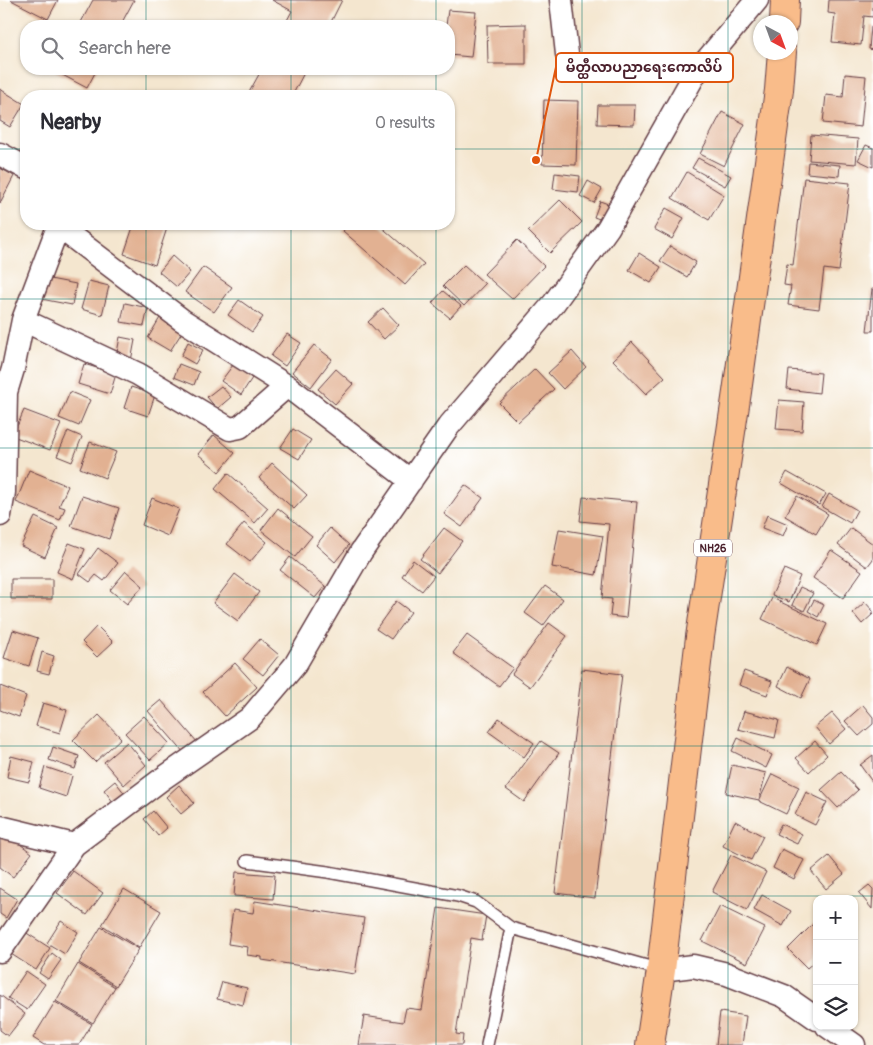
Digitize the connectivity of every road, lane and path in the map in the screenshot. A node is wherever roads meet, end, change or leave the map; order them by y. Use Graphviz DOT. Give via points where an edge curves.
graph roads {
  1 [pos="560,0"];
  2 [pos="757,0"];
  3 [pos="785,0"];
  4 [pos="784,15"];
  5 [pos="567,54"];
  6 [pos="781,60"];
  7 [pos="0,154"];
  8 [pos="20,165"];
  9 [pos="57,230"];
  10 [pos="65,230"];
  11 [pos="23,320"];
  12 [pos="287,386"];
  13 [pos="3,390"];
  14 [pos="411,481"];
  15 [pos="2,492"];
  16 [pos="0,515"];
  17 [pos="0,827"];
  18 [pos="74,845"];
  19 [pos="247,861"];
  20 [pos="511,928"];
  21 [pos="0,951"];
  22 [pos="661,970"];
  23 [pos="813,1016"];
  24 [pos="833,1030"];
  25 [pos="487,1045"];
  26 [pos="650,1045"];
  27 [pos="854,1045"];
  1 -- 5 [label="street"];
  2 -- 14 [label="street" via="695,74 603,236 554,303 448,427"];
  3 -- 4 [label="highway"];
  6 -- 22 [label="highway, NH26" via="700,637"];
  7 -- 8 [label="street"];
  9 -- 11 [label="street"];
  10 -- 12 [label="street" via="182,320"];
  11 -- 12 [label="street" via="138,374 230,429 240,427"];
  11 -- 13 [label="street" via="13,369"];
  12 -- 14 [label="street"];
  13 -- 15 [label="street"];
  14 -- 18 [label="street" via="361,552 295,665 250,718"];
  15 -- 16 [label="street"];
  17 -- 18 [label="street"];
  18 -- 21 [label="street"];
  19 -- 20 [label="lane" via="458,896 476,902"];
  20 -- 22 [label="lane"];
  20 -- 25 [label="lane"];
  22 -- 23 [label="street" via="693,966 727,974 784,996"];
  22 -- 26 [label="highway, NH26"];
  24 -- 27 [label="street"];
}
